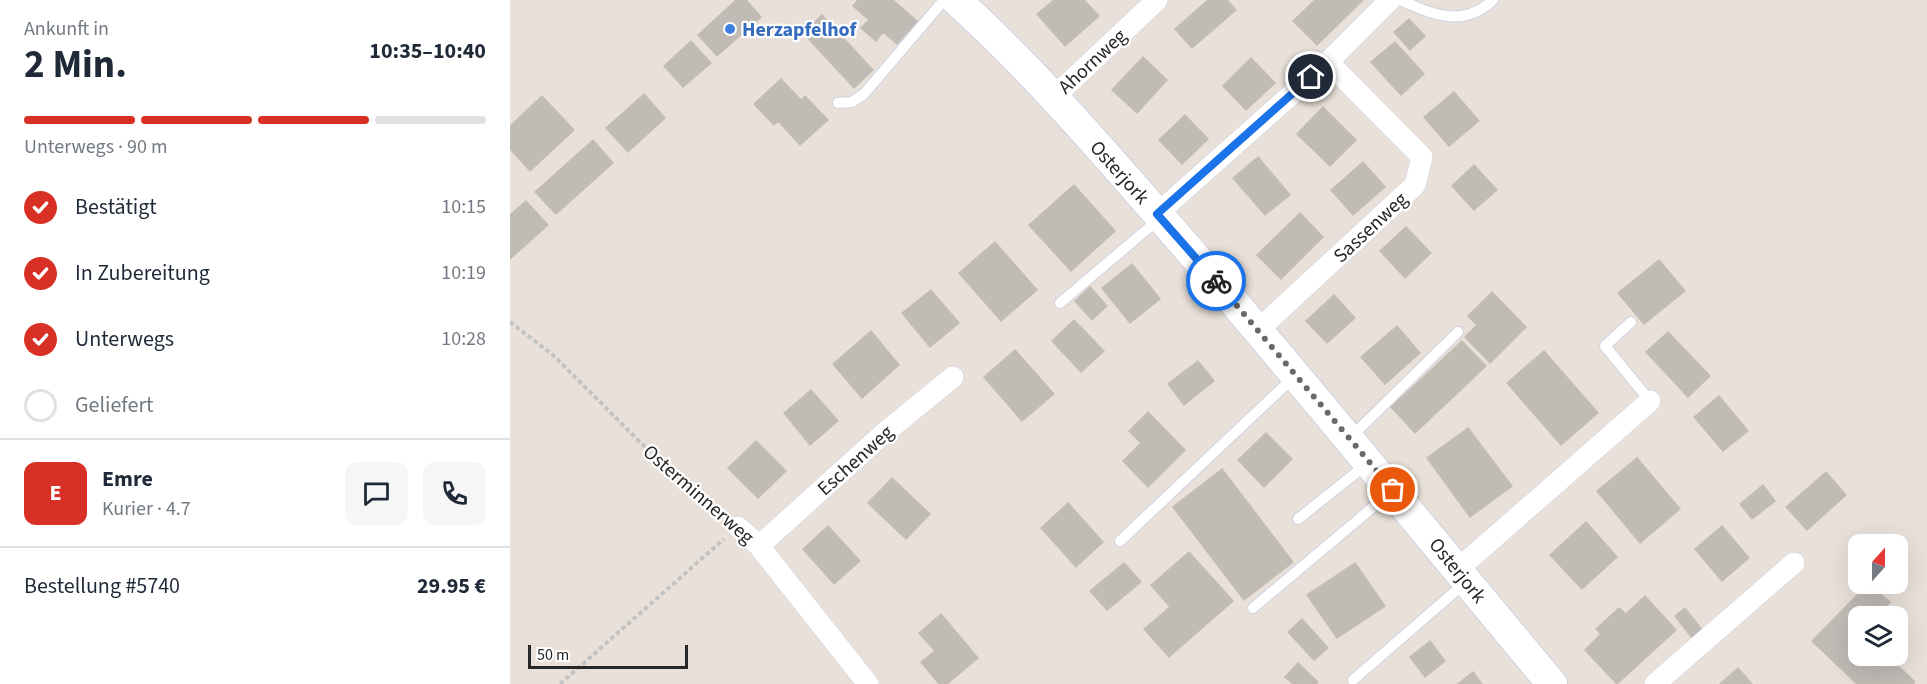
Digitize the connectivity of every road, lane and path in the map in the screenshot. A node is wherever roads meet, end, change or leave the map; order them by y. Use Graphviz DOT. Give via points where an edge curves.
graph roads {
  1 [pos="944,0"];
  2 [pos="956,0"];
  3 [pos="1157,0"];
  4 [pos="1390,0"];
  5 [pos="1400,0"];
  6 [pos="1493,0"];
  7 [pos="1328,62"];
  8 [pos="1054,97"];
  9 [pos="838,103"];
  10 [pos="1159,216"];
  11 [pos="1060,303"];
  12 [pos="510,322"];
  13 [pos="1631,322"];
  14 [pos="1258,330"];
  15 [pos="1458,332"];
  16 [pos="1296,375"];
  17 [pos="953,377"];
  18 [pos="1650,401"];
  19 [pos="1350,438"];
  20 [pos="1370,462"];
  21 [pos="1393,490"];
  22 [pos="1298,519"];
  23 [pos="738,527"];
  24 [pos="1120,541"];
  25 [pos="759,546"];
  26 [pos="1794,563"];
  27 [pos="1462,576"];
  28 [pos="1253,608"];
  29 [pos="1353,680"];
  30 [pos="560,684"];
  31 [pos="868,684"];
  32 [pos="1552,684"];
  33 [pos="1654,684"];
  1 -- 9 [label="lane" via="864,94 852,102"];
  2 -- 8 [label="main road, Osterjork"];
  3 -- 8 [label="street, Ahornweg"];
  4 -- 7 [label="street"];
  5 -- 6 [label="lane" via="1429,12 1459,18 1483,9"];
  7 -- 10 [label="street"];
  7 -- 14 [label="street, Sassenweg" via="1422,157 1415,185"];
  8 -- 10 [label="main road, Osterjork"];
  10 -- 11 [label="lane"];
  10 -- 14 [label="main road, Osterjork"];
  12 -- 23 [label="path, Osterminnerweg" via="553,355 654,456"];
  13 -- 18 [label="lane" via="1605,346"];
  14 -- 16 [label="main road, Osterjork"];
  15 -- 19 [label="lane"];
  16 -- 19 [label="main road, Osterjork"];
  16 -- 24 [label="lane"];
  17 -- 25 [label="street, Eschenweg"];
  18 -- 27 [label="street"];
  19 -- 20 [label="main road, Osterjork"];
  20 -- 21 [label="main road, Osterjork"];
  20 -- 22 [label="lane"];
  21 -- 27 [label="main road, Osterjork"];
  21 -- 28 [label="lane"];
  23 -- 25 [label="street, Osterminnerweg"];
  23 -- 30 [label="path"];
  25 -- 31 [label="street, Osterminnerweg"];
  26 -- 33 [label="street"];
  27 -- 29 [label="lane"];
  27 -- 32 [label="main road, Osterjork"];
}
